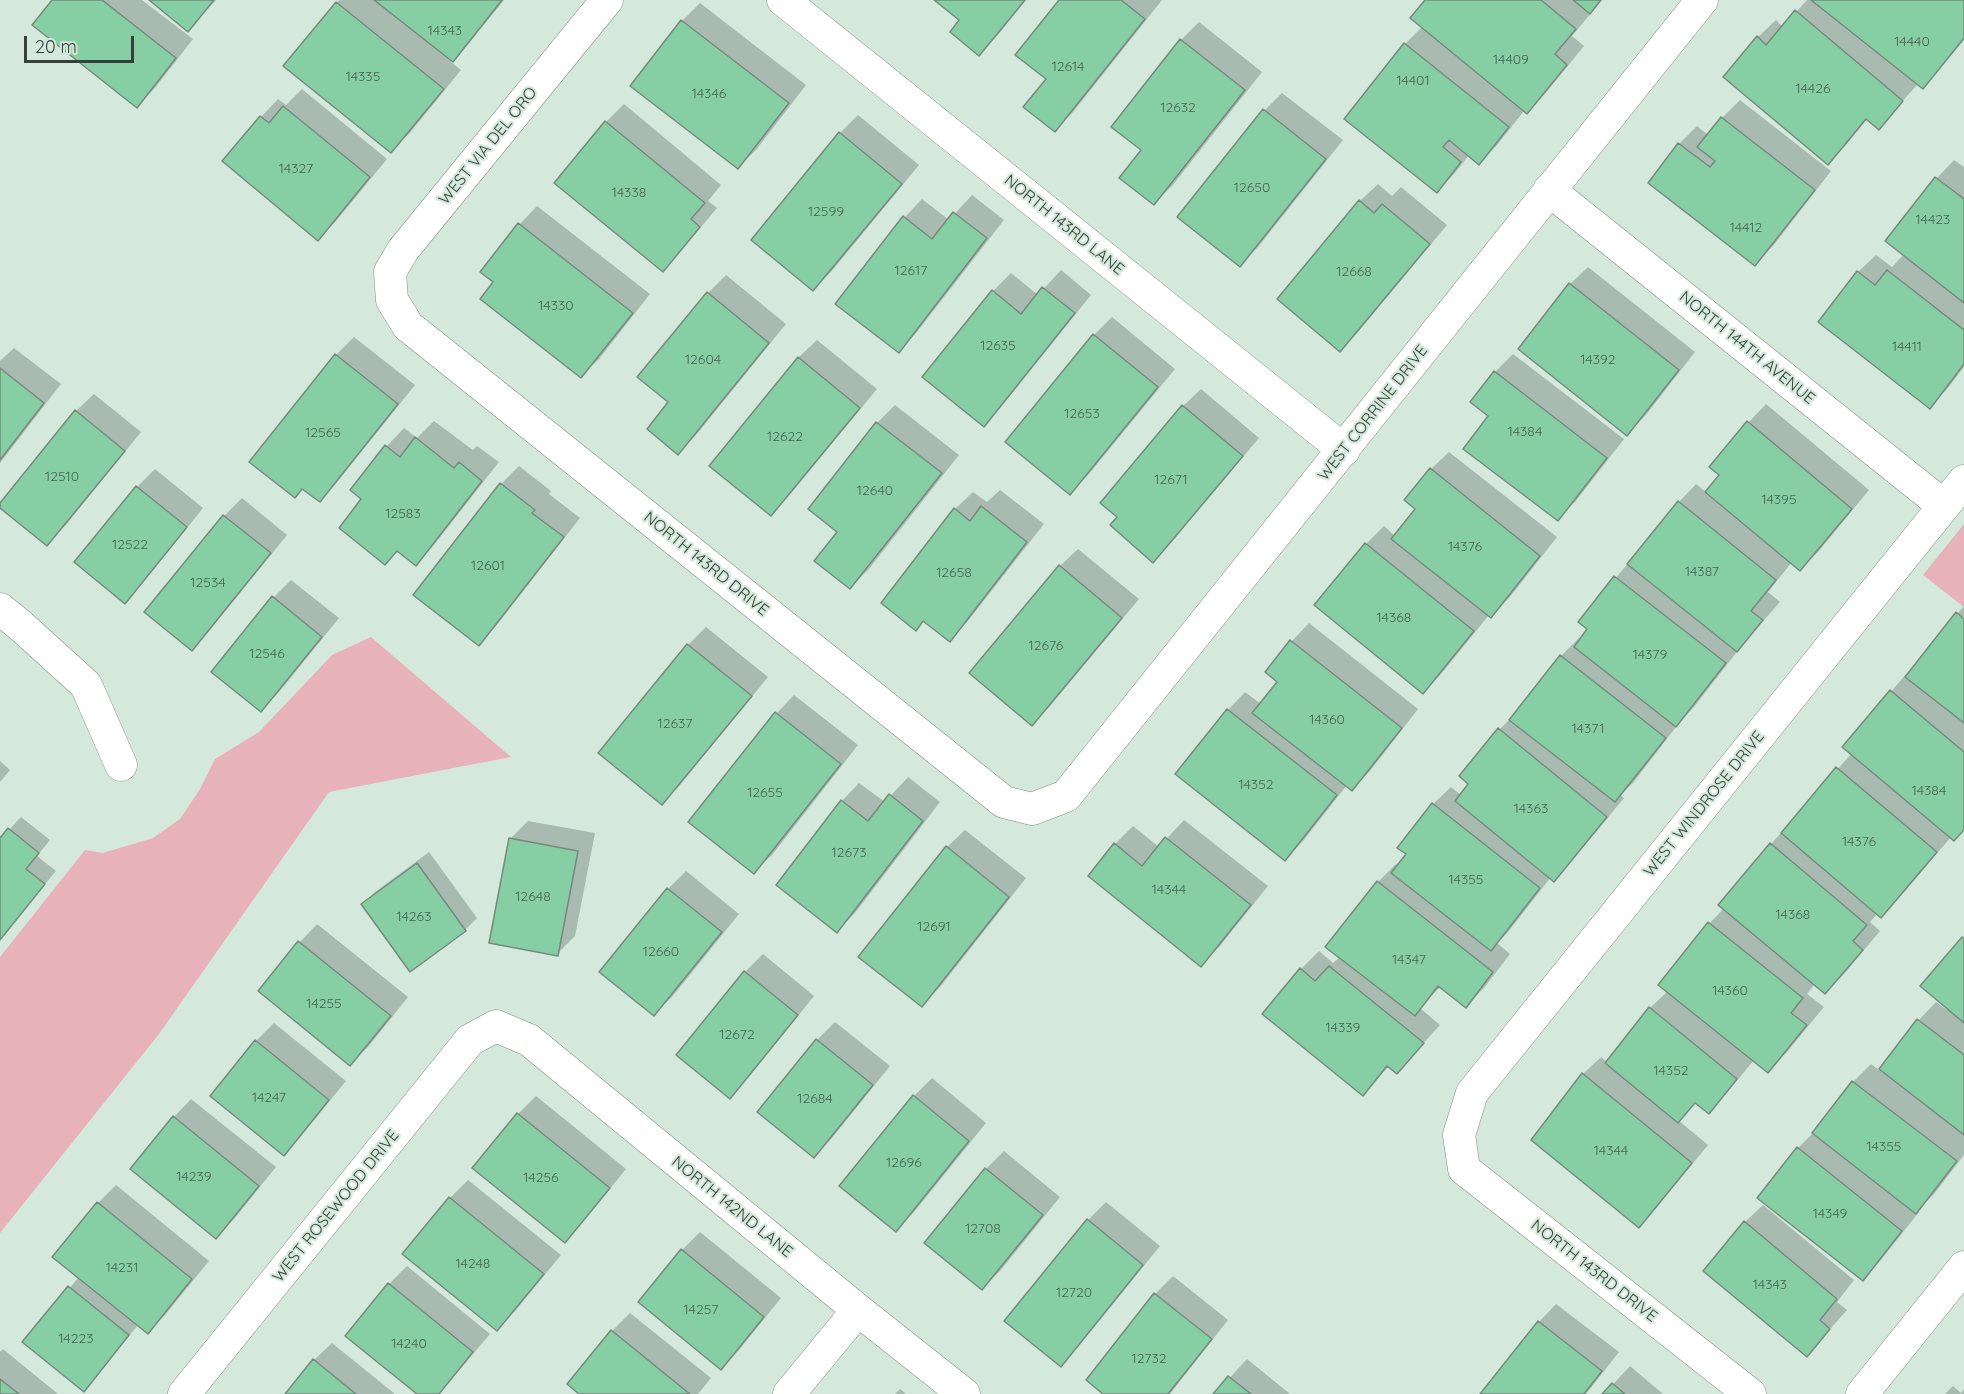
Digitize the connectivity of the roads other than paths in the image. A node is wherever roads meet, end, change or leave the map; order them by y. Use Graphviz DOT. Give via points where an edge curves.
graph roads {
  1 [pos="607,0"];
  2 [pos="783,0"];
  3 [pos="1702,0"];
  4 [pos="818,11"];
  5 [pos="1549,190"];
  6 [pos="392,300"];
  7 [pos="1344,450"];
  8 [pos="1964,481"];
  9 [pos="1944,506"];
  10 [pos="0,609"];
  11 [pos="120,765"];
  12 [pos="1032,809"];
  13 [pos="496,1026"];
  14 [pos="1460,1135"];
  15 [pos="1964,1267"];
  16 [pos="858,1310"];
  17 [pos="184,1394"];
  18 [pos="789,1394"];
  19 [pos="964,1394"];
  20 [pos="1750,1394"];
  21 [pos="1862,1394"];
  1 -- 6 [label="street, WEST VIA DEL ORO" via="403,250 390,272"];
  2 -- 4 [label="street, NORTH 143RD LANE"];
  3 -- 5 [label="street, WEST CORRINE DRIVE"];
  4 -- 7 [label="street, NORTH 143RD LANE"];
  5 -- 7 [label="street, WEST CORRINE DRIVE"];
  5 -- 9 [label="street, NORTH 144TH AVENUE"];
  6 -- 12 [label="street, NORTH 143RD DRIVE" via="408,326 1004,802"];
  7 -- 12 [label="street, WEST CORRINE DRIVE" via="1066,796"];
  8 -- 9 [label="street, WEST WINDROSE DRIVE"];
  9 -- 14 [label="street, WEST WINDROSE DRIVE" via="1472,1093"];
  10 -- 11 [label="street" via="86,685"];
  13 -- 16 [label="street, NORTH 142ND LANE" via="529,1040"];
  13 -- 17 [label="street, WEST ROSEWOOD DRIVE" via="470,1040"];
  14 -- 20 [label="street, NORTH 143RD DRIVE" via="1464,1169"];
  15 -- 21 [label="street"];
  16 -- 18 [label="street"];
  16 -- 19 [label="street, NORTH 142ND LANE"];
}
